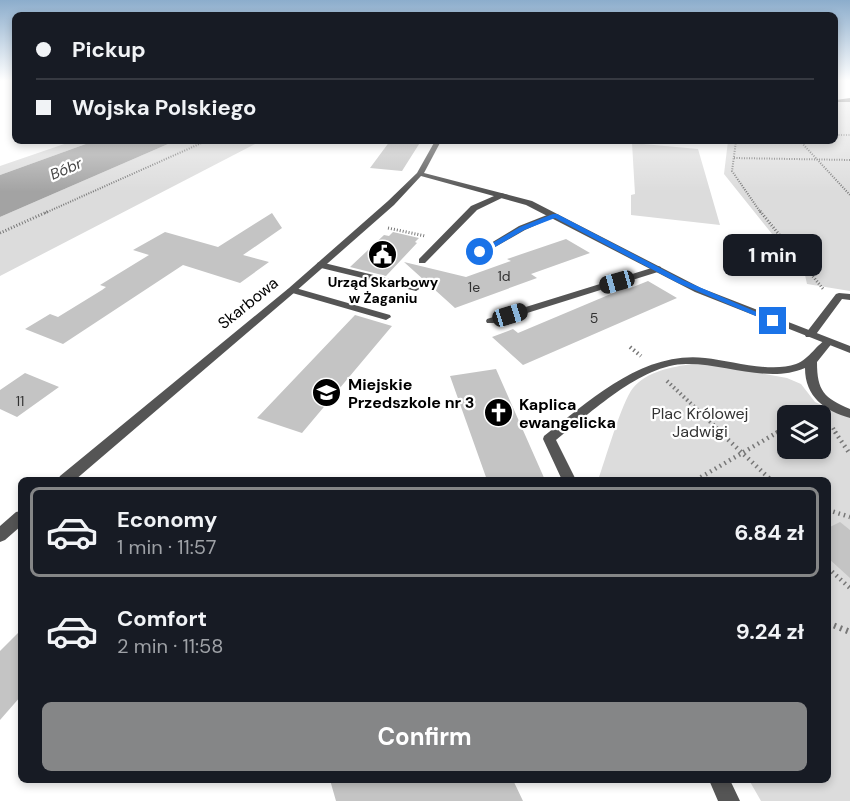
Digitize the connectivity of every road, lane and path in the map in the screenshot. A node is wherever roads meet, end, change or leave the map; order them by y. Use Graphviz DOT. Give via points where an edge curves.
graph roads {
  1 [pos="199,144"];
  2 [pos="436,144"];
  3 [pos="736,144"];
  4 [pos="804,144"];
  5 [pos="734,158"];
  6 [pos="817,160"];
  7 [pos="850,160"];
  8 [pos="420,174"];
  9 [pos="845,189"];
  10 [pos="850,189"];
  11 [pos="504,195"];
  12 [pos="850,195"];
  13 [pos="555,215"];
  14 [pos="379,226"];
  15 [pos="0,232"];
  16 [pos="442,240"];
  17 [pos="480,252"];
  18 [pos="422,261"];
  19 [pos="320,265"];
  20 [pos="658,269"];
  21 [pos="416,288"];
  22 [pos="292,290"];
  23 [pos="845,297"];
  24 [pos="386,317"];
  25 [pos="491,321"];
  26 [pos="810,335"];
  27 [pos="828,342"];
  28 [pos="850,350"];
  29 [pos="812,361"];
  30 [pos="653,369"];
  31 [pos="850,414"];
  32 [pos="832,426"];
  33 [pos="777,432"];
  34 [pos="742,452"];
  35 [pos="850,454"];
  36 [pos="69,477"];
  37 [pos="568,477"];
  38 [pos="701,477"];
  39 [pos="768,477"];
  40 [pos="831,511"];
  41 [pos="850,517"];
  42 [pos="18,520"];
  43 [pos="0,535"];
  44 [pos="831,571"];
  45 [pos="850,588"];
  46 [pos="831,625"];
  47 [pos="850,632"];
  48 [pos="720,783"];
  49 [pos="729,801"];
  1 -- 15 [label="path"];
  2 -- 8 [label="street, Skarbowa"];
  3 -- 5 [label="path"];
  4 -- 6 [label="path"];
  5 -- 6 [label="path"];
  5 -- 23 [label="path" via="732,171 745,194 825,291"];
  6 -- 7 [label="path"];
  6 -- 9 [label="path"];
  8 -- 11 [label="street"];
  8 -- 19 [label="street, Skarbowa"];
  9 -- 10 [label="path"];
  9 -- 12 [label="path"];
  11 -- 13 [label="street"];
  11 -- 16 [label="street" via="474,208"];
  13 -- 17 [label="street"];
  13 -- 20 [label="street"];
  14 -- 16 [label="path"];
  16 -- 18 [label="street"];
  19 -- 21 [label="street"];
  19 -- 22 [label="street, Skarbowa"];
  20 -- 25 [label="street"];
  20 -- 26 [label="street" via="698,290"];
  22 -- 24 [label="street"];
  22 -- 36 [label="street, Skarbowa"];
  23 -- 26 [label="street"];
  26 -- 27 [label="street"];
  27 -- 28 [label="street"];
  27 -- 29 [label="street"];
  29 -- 30 [label="street" via="774,370 693,359"];
  29 -- 31 [label="street" via="810,376 819,398"];
  30 -- 34 [label="path"];
  30 -- 37 [label="street" via="607,395 549,439"];
  32 -- 35 [label="path"];
  33 -- 34 [label="path"];
  34 -- 38 [label="path"];
  34 -- 39 [label="path"];
  40 -- 41 [label="path"];
  42 -- 43 [label="street"];
  44 -- 45 [label="path"];
  46 -- 47 [label="path"];
  48 -- 49 [label="street"];
}
